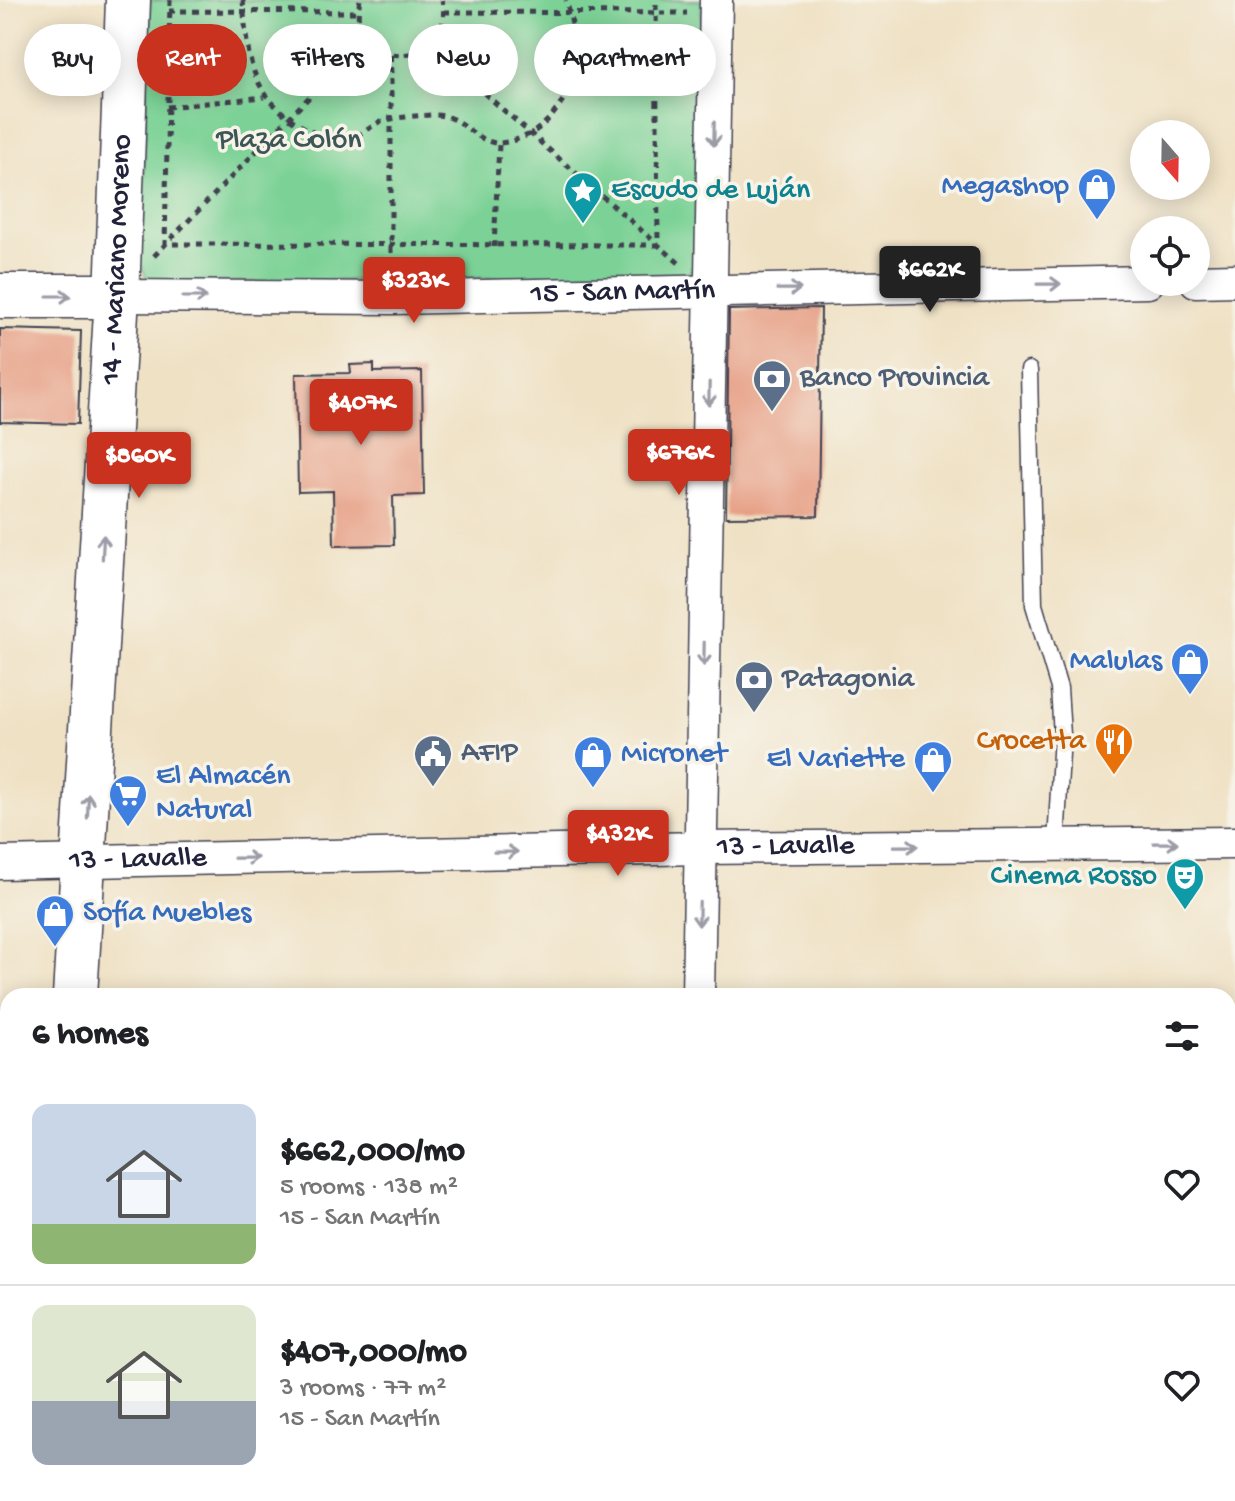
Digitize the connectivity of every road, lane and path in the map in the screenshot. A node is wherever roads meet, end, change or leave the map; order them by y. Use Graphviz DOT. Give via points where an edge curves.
graph roads {
  1 [pos="170,0"];
  2 [pos="243,0"];
  3 [pos="360,0"];
  4 [pos="442,0"];
  5 [pos="566,0"];
  6 [pos="656,0"];
  7 [pos="716,6"];
  8 [pos="142,7"];
  9 [pos="357,12"];
  10 [pos="444,12"];
  11 [pos="570,12"];
  12 [pos="656,12"];
  13 [pos="244,13"];
  14 [pos="361,24"];
  15 [pos="443,24"];
  16 [pos="308,96"];
  17 [pos="391,96"];
  18 [pos="487,96"];
  19 [pos="264,97"];
  20 [pos="167,107"];
  21 [pos="287,117"];
  22 [pos="391,120"];
  23 [pos="530,134"];
  24 [pos="499,144"];
  25 [pos="165,244"];
  26 [pos="658,245"];
  27 [pos="391,247"];
  28 [pos="494,247"];
  29 [pos="1235,280"];
  30 [pos="1210,281"];
  31 [pos="1130,282"];
  32 [pos="711,291"];
  33 [pos="0,296"];
  34 [pos="117,296"];
  35 [pos="392,298"];
  36 [pos="1029,370"];
  37 [pos="1235,843"];
  38 [pos="1056,844"];
  39 [pos="701,848"];
  40 [pos="84,862"];
  41 [pos="0,863"];
  42 [pos="76,988"];
  43 [pos="698,988"];
  1 -- 8 [label="path"];
  2 -- 13 [label="path"];
  3 -- 9 [label="path"];
  4 -- 10 [label="path"];
  5 -- 11 [label="path"];
  6 -- 12 [label="path"];
  7 -- 12 [label="path"];
  7 -- 32 [label="street, one-way"];
  8 -- 13 [label="path"];
  8 -- 20 [label="path"];
  8 -- 34 [label="street, 14 - Mariano Moreno"];
  9 -- 13 [label="path"];
  9 -- 14 [label="path"];
  10 -- 11 [label="path"];
  10 -- 15 [label="path"];
  11 -- 12 [label="path"];
  11 -- 23 [label="path" via="575,72 567,97 553,117"];
  12 -- 26 [label="path"];
  13 -- 19 [label="path" via="251,69"];
  16 -- 21 [label="path"];
  17 -- 22 [label="path"];
  18 -- 23 [label="path"];
  19 -- 20 [label="path"];
  19 -- 21 [label="path"];
  20 -- 25 [label="path"];
  21 -- 22 [label="path" via="315,135 345,138"];
  21 -- 25 [label="path"];
  22 -- 24 [label="path" via="452,116 481,139"];
  22 -- 27 [label="path"];
  23 -- 24 [label="path"];
  23 -- 26 [label="path"];
  24 -- 28 [label="path"];
  25 -- 27 [label="path"];
  25 -- 34 [label="path"];
  26 -- 28 [label="path"];
  26 -- 32 [label="path"];
  27 -- 28 [label="path"];
  27 -- 35 [label="path"];
  29 -- 30 [label="street"];
  32 -- 31 [label="street, 15 - San Martín, one-way"];
  32 -- 35 [label="street, 15 - San Martín"];
  32 -- 39 [label="street, one-way"];
  33 -- 34 [label="street, 15 - San Martín, one-way"];
  34 -- 35 [label="street, 15 - San Martín, one-way"];
  40 -- 34 [label="street, 14 - Mariano Moreno, one-way"];
  36 -- 38 [label="lane" via="1034,605 1059,688 1062,735"];
  38 -- 37 [label="street, 13 - Lavalle, one-way"];
  39 -- 38 [label="street, 13 - Lavalle, one-way"];
  40 -- 39 [label="street, 13 - Lavalle, one-way"];
  39 -- 43 [label="street, one-way"];
  40 -- 41 [label="street, 13 - Lavalle"];
  40 -- 42 [label="street, 14 - Mariano Moreno"];
}
